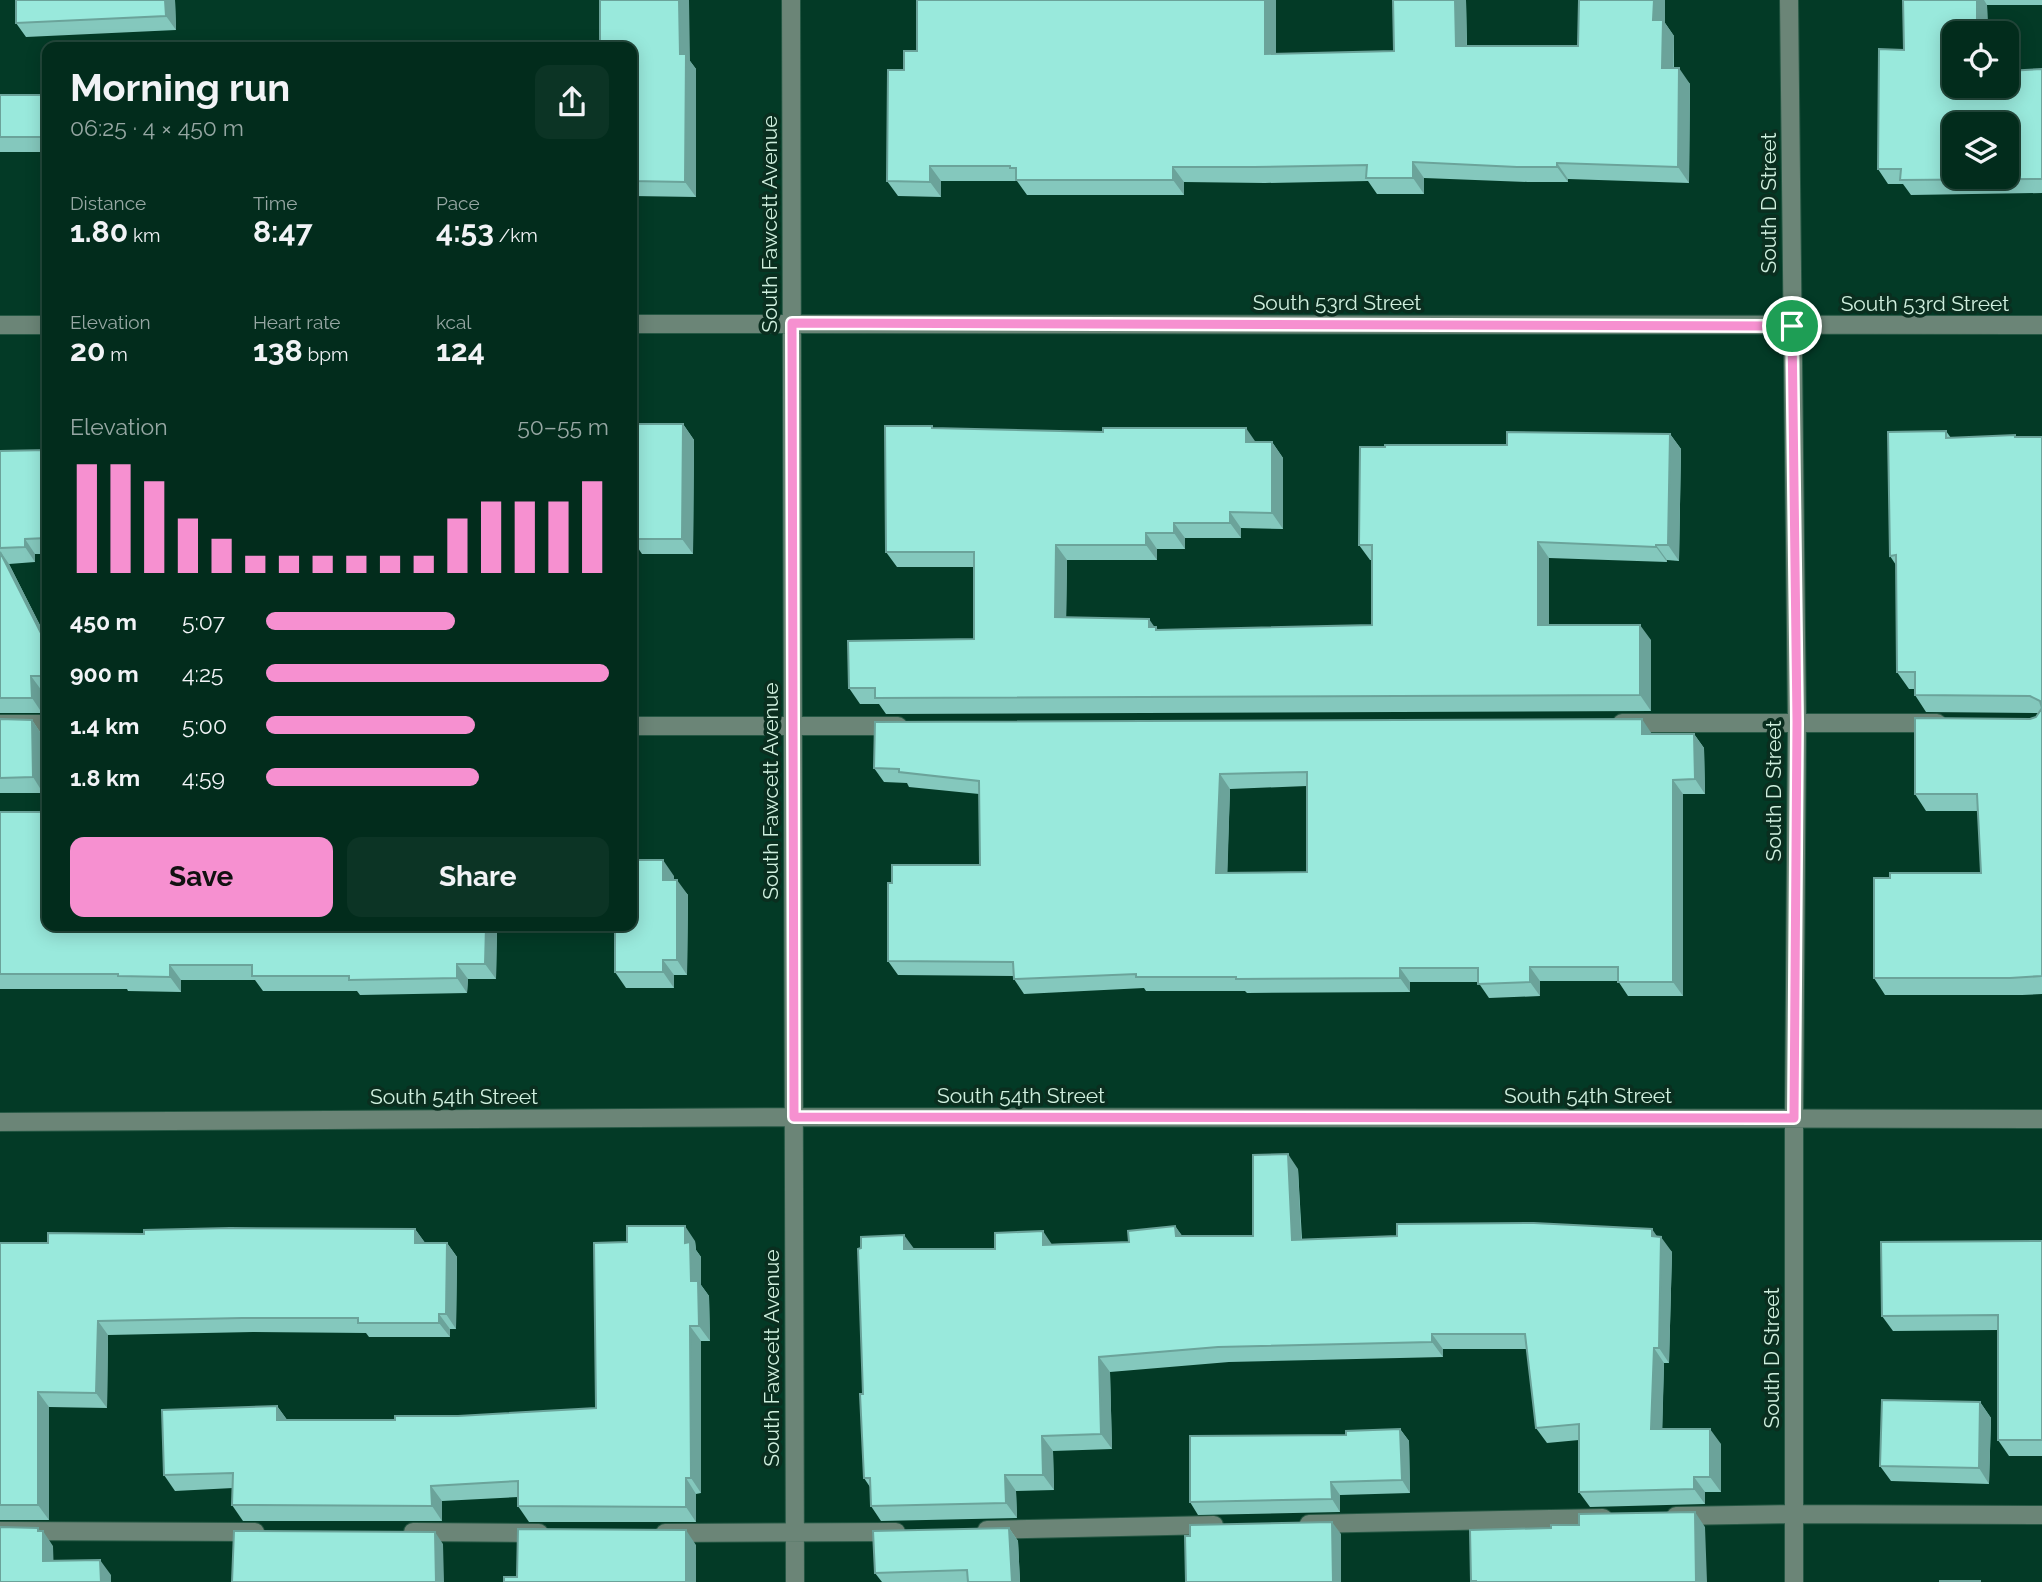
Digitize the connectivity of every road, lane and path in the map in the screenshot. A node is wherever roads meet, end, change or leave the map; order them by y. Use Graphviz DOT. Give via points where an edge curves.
graph roads {
  1 [pos="791,0"];
  2 [pos="1789,0"];
  3 [pos="792,323"];
  4 [pos="637,324"];
  5 [pos="0,325"];
  6 [pos="42,325"];
  7 [pos="2042,325"];
  8 [pos="1792,326"];
  9 [pos="1797,722"];
  10 [pos="1601,723"];
  11 [pos="1960,723"];
  12 [pos="0,724"];
  13 [pos="42,724"];
  14 [pos="637,726"];
  15 [pos="793,726"];
  16 [pos="919,726"];
  17 [pos="794,1117"];
  18 [pos="1794,1118"];
  19 [pos="2042,1119"];
  20 [pos="0,1122"];
  21 [pos="1794,1514"];
  22 [pos="2042,1515"];
  23 [pos="1627,1517"];
  24 [pos="1655,1517"];
  25 [pos="1294,1524"];
  26 [pos="1225,1525"];
  27 [pos="975,1530"];
  28 [pos="0,1531"];
  29 [pos="919,1531"];
  30 [pos="279,1532"];
  31 [pos="390,1532"];
  32 [pos="557,1533"];
  33 [pos="641,1533"];
  34 [pos="794,1534"];
  35 [pos="794,1582"];
  36 [pos="1794,1582"];
  1 -- 3 [label="street, South Fawcett Avenue"];
  2 -- 8 [label="street, South D Street"];
  3 -- 4 [label="street, South 53rd Street"];
  3 -- 8 [label="street, South 53rd Street"];
  3 -- 15 [label="street, South Fawcett Avenue"];
  5 -- 6 [label="street"];
  7 -- 8 [label="street, South 53rd Street"];
  8 -- 9 [label="street, South D Street"];
  9 -- 10 [label="street"];
  9 -- 11 [label="street"];
  9 -- 18 [label="street, South D Street"];
  12 -- 13 [label="street"];
  14 -- 15 [label="street"];
  15 -- 16 [label="street"];
  15 -- 17 [label="street, South Fawcett Avenue"];
  17 -- 18 [label="street, South 54th Street"];
  17 -- 20 [label="street, South 54th Street"];
  17 -- 34 [label="street, South Fawcett Avenue"];
  18 -- 19 [label="street, South 54th Street"];
  18 -- 21 [label="street, South D Street"];
  21 -- 22 [label="street"];
  21 -- 24 [label="street"];
  21 -- 36 [label="street, South D Street"];
  23 -- 25 [label="street"];
  26 -- 27 [label="street"];
  28 -- 30 [label="street"];
  29 -- 34 [label="street"];
  31 -- 32 [label="street"];
  33 -- 34 [label="street"];
  34 -- 35 [label="street, South Fawcett Avenue"];
}
